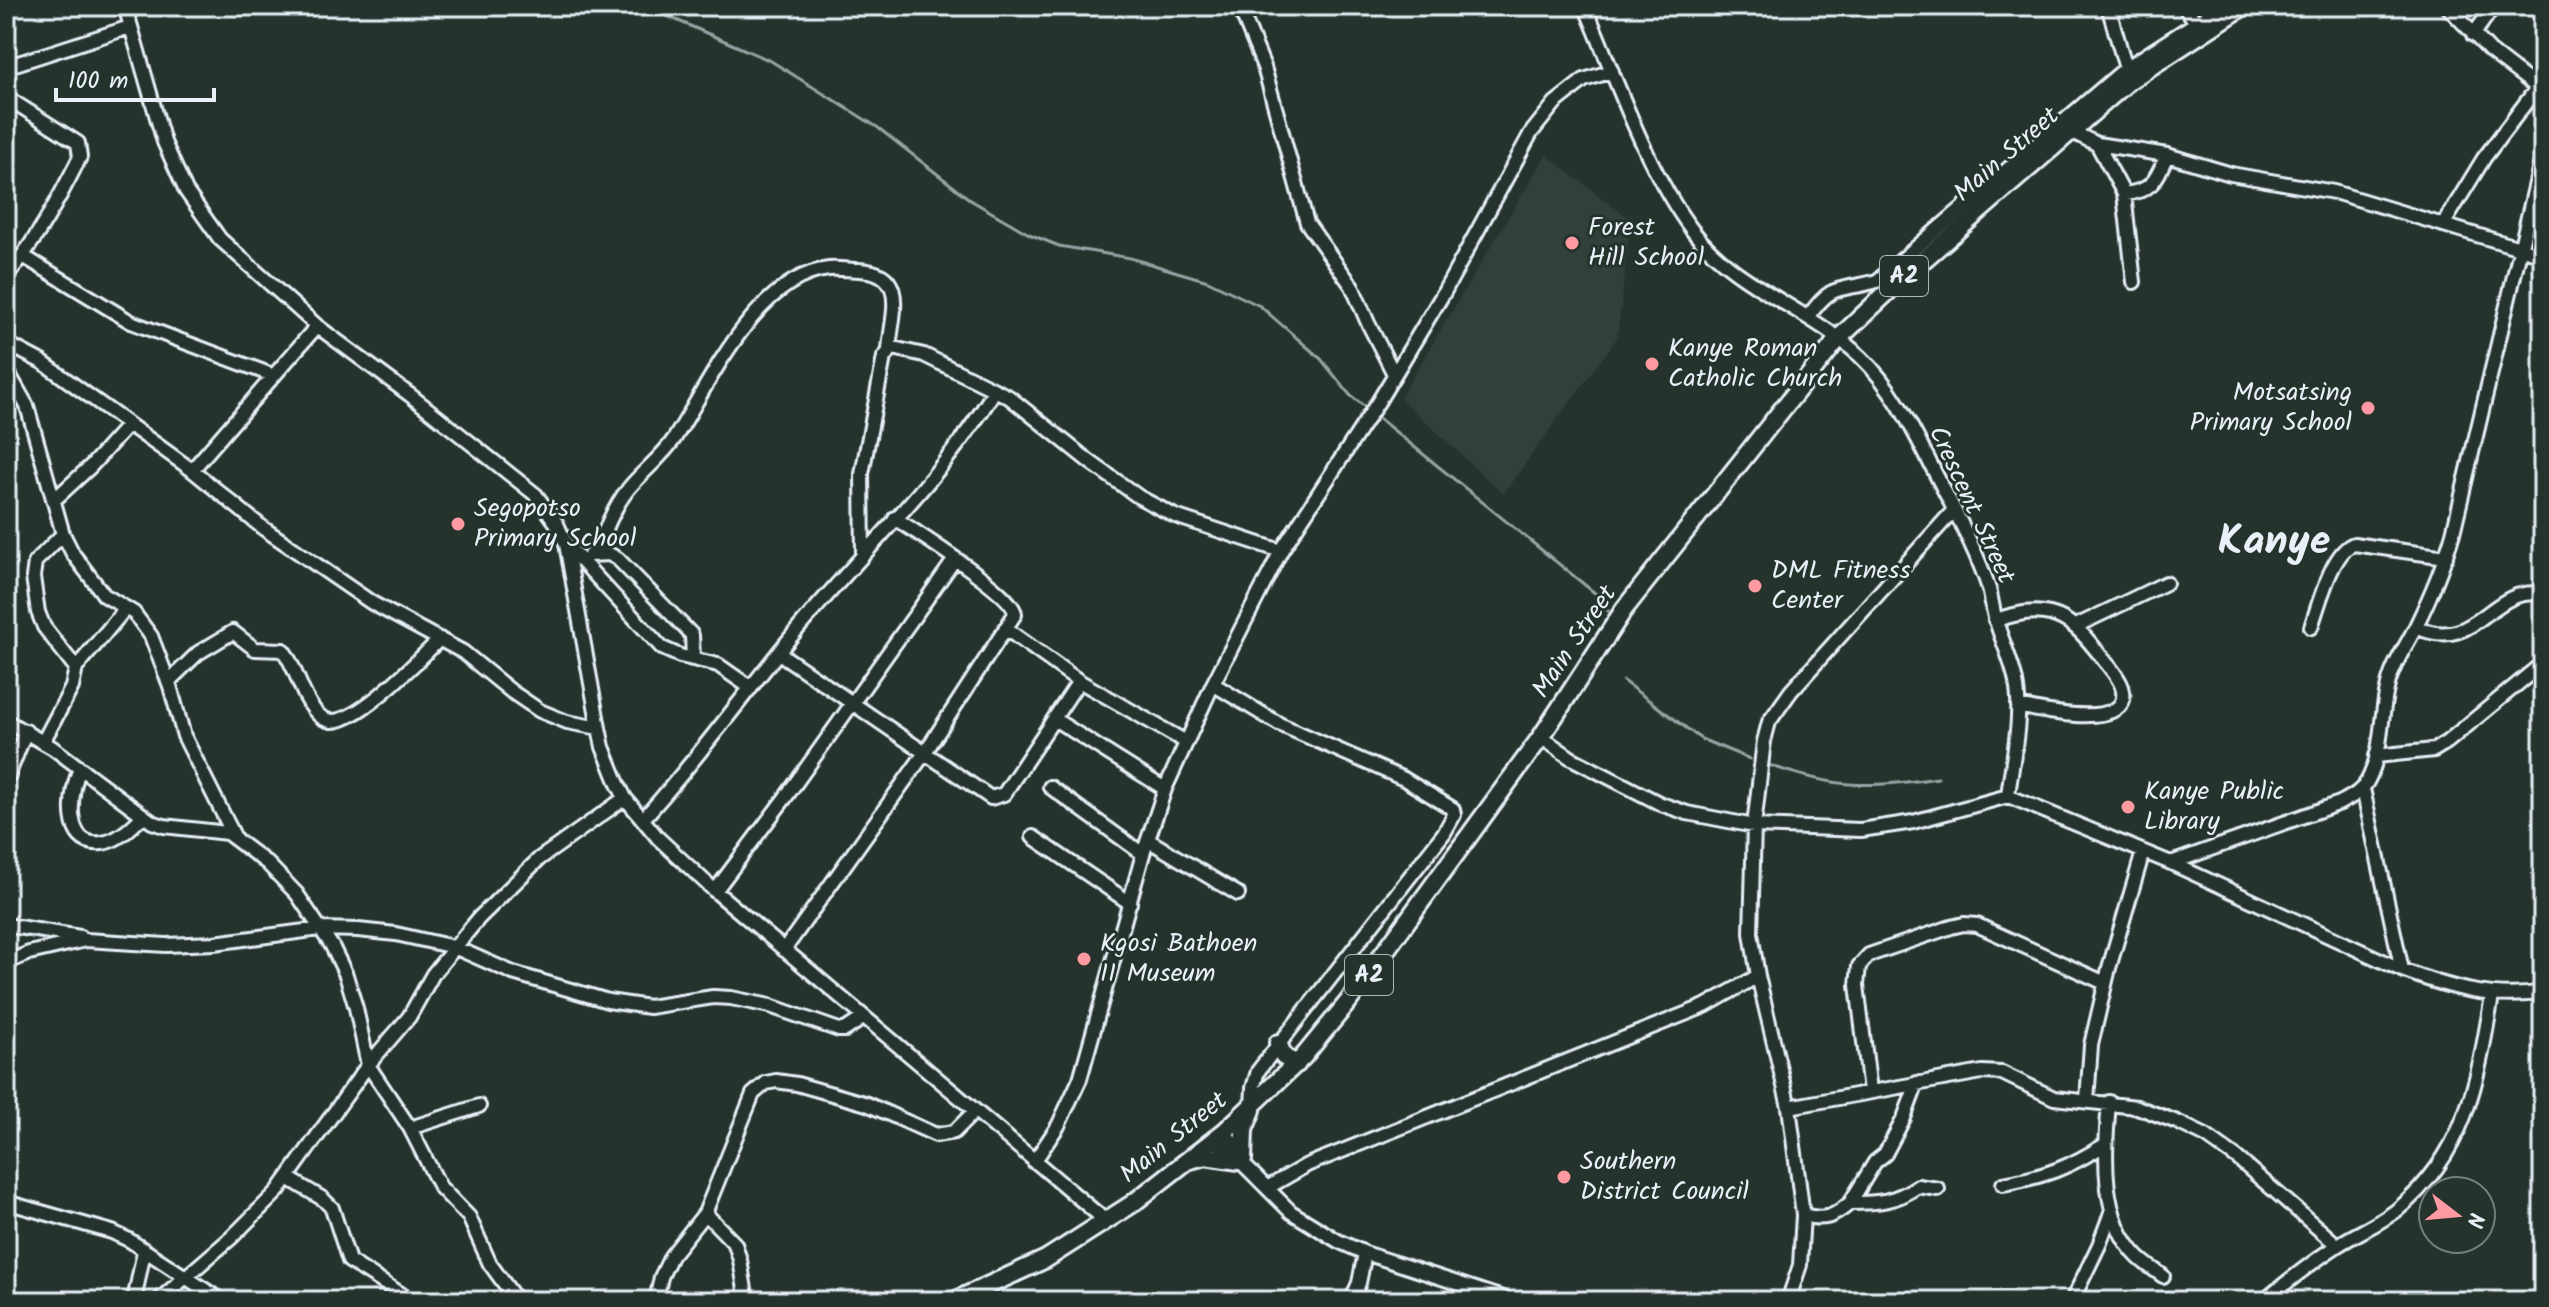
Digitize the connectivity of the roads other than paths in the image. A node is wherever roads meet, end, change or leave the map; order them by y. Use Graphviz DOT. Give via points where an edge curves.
graph roads {
  1 [pos="125,6"];
  2 [pos="1239,6"];
  3 [pos="1585,6"];
  4 [pos="2108,6"];
  5 [pos="2184,6"];
  6 [pos="2222,6"];
  7 [pos="2244,6"];
  8 [pos="2447,6"];
  9 [pos="2494,6"];
  10 [pos="2195,21"];
  11 [pos="130,27"];
  12 [pos="2473,35"];
  13 [pos="6,67"];
  14 [pos="1612,71"];
  15 [pos="2128,74"];
  16 [pos="2541,90"];
  17 [pos="6,97"];
  18 [pos="2543,122"];
  19 [pos="2070,131"];
  20 [pos="2543,141"];
  21 [pos="2097,144"];
  22 [pos="2167,155"];
  23 [pos="2124,194"];
  24 [pos="2443,225"];
  25 [pos="2520,247"];
  26 [pos="2543,255"];
  27 [pos="23,256"];
  28 [pos="6,277"];
  29 [pos="2134,282"];
  30 [pos="1809,316"];
  31 [pos="317,326"];
  32 [pos="1838,339"];
  33 [pos="6,343"];
  34 [pos="889,349"];
  35 [pos="6,369"];
  36 [pos="1394,374"];
  37 [pos="272,375"];
  38 [pos="995,390"];
  39 [pos="128,425"];
  40 [pos="192,470"];
  41 [pos="54,500"];
  42 [pos="1954,510"];
  43 [pos="895,518"];
  44 [pos="63,534"];
  45 [pos="566,544"];
  46 [pos="1281,551"];
  47 [pos="597,553"];
  48 [pos="863,554"];
  49 [pos="579,557"];
  50 [pos="2446,557"];
  51 [pos="955,559"];
  52 [pos="2166,583"];
  53 [pos="2543,594"];
  54 [pos="126,608"];
  55 [pos="1995,620"];
  56 [pos="2076,626"];
  57 [pos="2311,627"];
  58 [pos="2416,627"];
  59 [pos="1006,629"];
  60 [pos="440,639"];
  61 [pos="779,653"];
  62 [pos="693,659"];
  63 [pos="2543,663"];
  64 [pos="76,668"];
  65 [pos="169,681"];
  66 [pos="1079,681"];
  67 [pos="1213,684"];
  68 [pos="751,688"];
  69 [pos="852,704"];
  70 [pos="2018,706"];
  71 [pos="1054,719"];
  72 [pos="6,721"];
  73 [pos="599,728"];
  74 [pos="26,731"];
  75 [pos="1541,737"];
  76 [pos="43,742"];
  77 [pos="1186,742"];
  78 [pos="924,754"];
  79 [pos="2376,756"];
  80 [pos="80,769"];
  81 [pos="6,781"];
  82 [pos="1050,787"];
  83 [pos="1165,789"];
  84 [pos="2363,789"];
  85 [pos="2008,796"];
  86 [pos="625,798"];
  87 [pos="143,816"];
  88 [pos="643,819"];
  89 [pos="1754,826"];
  90 [pos="1033,837"];
  91 [pos="235,838"];
  92 [pos="1148,840"];
  93 [pos="2143,852"];
  94 [pos="1143,854"];
  95 [pos="2171,863"];
  96 [pos="715,891"];
  97 [pos="1238,894"];
  98 [pos="1130,903"];
  99 [pos="6,925"];
  100 [pos="320,929"];
  101 [pos="95,940"];
  102 [pos="454,947"];
  103 [pos="784,950"];
  104 [pos="6,963"];
  105 [pos="2402,970"];
  106 [pos="1758,976"];
  107 [pos="2105,983"];
  108 [pos="2543,992"];
  109 [pos="2492,996"];
  110 [pos="863,1018"];
  111 [pos="1278,1043"];
  112 [pos="1297,1064"];
  113 [pos="368,1065"];
  114 [pos="1917,1083"];
  115 [pos="1870,1091"];
  116 [pos="2087,1101"];
  117 [pos="1256,1102"];
  118 [pos="2109,1102"];
  119 [pos="479,1106"];
  120 [pos="1789,1107"];
  121 [pos="975,1111"];
  122 [pos="410,1128"];
  123 [pos="1220,1135"];
  124 [pos="2106,1144"];
  125 [pos="1189,1160"];
  126 [pos="1034,1162"];
  127 [pos="1242,1162"];
  128 [pos="288,1178"];
  129 [pos="2003,1184"];
  130 [pos="1267,1188"];
  131 [pos="1938,1189"];
  132 [pos="6,1202"];
  133 [pos="1850,1203"];
  134 [pos="2112,1210"];
  135 [pos="705,1213"];
  136 [pos="1803,1215"];
  137 [pos="1106,1221"];
  138 [pos="2337,1245"];
  139 [pos="144,1251"];
  140 [pos="1365,1253"];
  141 [pos="2163,1276"];
  142 [pos="186,1279"];
  143 [pos="977,1296"];
  144 [pos="2268,1300"];
  145 [pos="134,1301"];
  146 [pos="158,1301"];
  147 [pos="222,1301"];
  148 [pos="412,1301"];
  149 [pos="517,1301"];
  150 [pos="656,1301"];
  151 [pos="747,1301"];
  152 [pos="954,1301"];
  153 [pos="1351,1301"];
  154 [pos="1512,1301"];
  155 [pos="1788,1301"];
  156 [pos="2072,1301"];
  1 -- 11 [label="street"];
  2 -- 36 [label="street" via="1264,67 1307,223 1352,286"];
  3 -- 14 [label="street, Crescent Street"];
  4 -- 15 [label="street"];
  5 -- 10 [label="street"];
  6 -- 10 [label="street"];
  7 -- 15 [label="highway, Main Street / A2"];
  8 -- 12 [label="street"];
  9 -- 12 [label="street"];
  10 -- 15 [label="street"];
  11 -- 13 [label="street"];
  11 -- 31 [label="street" via="164,142 186,191 220,239"];
  12 -- 16 [label="street"];
  14 -- 30 [label="street, Crescent Street" via="1660,178 1692,230 1755,285"];
  14 -- 36 [label="street" via="1584,80 1538,124"];
  15 -- 19 [label="highway, Main Street / A2"];
  15 -- 30 [label="street" via="1877,281 1831,290"];
  16 -- 18 [label="street"];
  16 -- 24 [label="street" via="2484,158"];
  17 -- 27 [label="street" via="81,149"];
  19 -- 21 [label="street"];
  19 -- 32 [label="highway, Main Street / A2"];
  20 -- 25 [label="street"];
  21 -- 22 [label="street"];
  21 -- 23 [label="street"];
  22 -- 23 [label="street" via="2156,180 2141,192"];
  22 -- 24 [label="street" via="2231,174 2334,192"];
  23 -- 29 [label="street"];
  24 -- 25 [label="street"];
  25 -- 26 [label="street"];
  25 -- 50 [label="street"];
  27 -- 28 [label="street"];
  27 -- 37 [label="street" via="131,322"];
  30 -- 32 [label="street, Crescent Street"];
  31 -- 37 [label="street"];
  31 -- 45 [label="street" via="536,495"];
  32 -- 42 [label="street, Crescent Street" via="1862,358 1894,399"];
  32 -- 75 [label="highway, Main Street / A2" via="1625,608"];
  33 -- 39 [label="street" via="42,362"];
  34 -- 38 [label="street" via="924,355"];
  34 -- 47 [label="street" via="894,292 889,278 875,270 827,269 768,299 744,327 672,443 628,489 609,519"];
  34 -- 48 [label="street" via="862,474"];
  35 -- 41 [label="street" via="27,406"];
  36 -- 46 [label="street"];
  37 -- 40 [label="street"];
  38 -- 43 [label="street" via="961,441"];
  38 -- 46 [label="street" via="1139,497 1175,516"];
  39 -- 40 [label="street"];
  39 -- 41 [label="street"];
  40 -- 60 [label="street" via="263,528 372,603"];
  41 -- 44 [label="street"];
  42 -- 55 [label="street, Crescent Street" via="1989,589"];
  42 -- 89 [label="street" via="1769,722"];
  43 -- 48 [label="street"];
  43 -- 51 [label="street"];
  44 -- 54 [label="street" via="104,595"];
  44 -- 64 [label="street" via="35,562 34,589 44,627"];
  45 -- 49 [label="street"];
  45 -- 73 [label="street"];
  46 -- 67 [label="street"];
  47 -- 49 [label="street"];
  47 -- 62 [label="street" via="618,559 692,635"];
  48 -- 61 [label="street"];
  49 -- 62 [label="street" via="662,648"];
  50 -- 57 [label="street" via="2345,547"];
  50 -- 58 [label="street"];
  51 -- 59 [label="street" via="1013,604 1015,614"];
  51 -- 69 [label="street"];
  52 -- 56 [label="street"];
  53 -- 58 [label="street" via="2511,597 2454,634"];
  54 -- 64 [label="street"];
  54 -- 65 [label="street" via="141,619"];
  55 -- 56 [label="street" via="2032,611"];
  55 -- 70 [label="street, Crescent Street" via="2016,681"];
  56 -- 70 [label="street" via="2116,675 2123,698 2117,707 2077,717"];
  58 -- 79 [label="street" via="2388,683"];
  59 -- 66 [label="street"];
  59 -- 78 [label="street"];
  60 -- 65 [label="street" via="381,696 333,721 312,707 283,650 255,649 233,632 198,653"];
  60 -- 73 [label="street" via="540,711"];
  61 -- 68 [label="street"];
  61 -- 69 [label="street"];
  62 -- 68 [label="street" via="718,665"];
  63 -- 79 [label="street" via="2434,750"];
  64 -- 76 [label="street" via="72,687"];
  65 -- 91 [label="street" via="184,736"];
  66 -- 71 [label="street"];
  66 -- 77 [label="street"];
  67 -- 77 [label="street"];
  67 -- 111 [label="street" via="1279,724 1404,779 1453,809 1444,833"];
  68 -- 88 [label="street"];
  69 -- 78 [label="street"];
  69 -- 96 [label="street"];
  70 -- 85 [label="street, Crescent Street"];
  71 -- 78 [label="street" via="1001,797 986,796"];
  71 -- 83 [label="street"];
  72 -- 74 [label="street"];
  73 -- 86 [label="street"];
  74 -- 76 [label="street"];
  74 -- 81 [label="street"];
  75 -- 89 [label="street" via="1661,804"];
  75 -- 112 [label="highway, Main Street / A2"];
  76 -- 80 [label="street"];
  77 -- 83 [label="street"];
  78 -- 103 [label="street"];
  79 -- 84 [label="street"];
  80 -- 87 [label="street"];
  80 -- 87 [label="street" via="71,797 74,828 81,837 101,843 115,839"];
  82 -- 94 [label="street"];
  83 -- 92 [label="street"];
  84 -- 95 [label="street" via="2340,803"];
  84 -- 105 [label="street"];
  85 -- 89 [label="street" via="1861,830"];
  85 -- 93 [label="street"];
  86 -- 88 [label="street"];
  86 -- 102 [label="street" via="539,859"];
  87 -- 91 [label="street" via="158,825 216,830"];
  88 -- 96 [label="street"];
  89 -- 106 [label="street" via="1751,933"];
  90 -- 98 [label="street"];
  91 -- 100 [label="street" via="288,884"];
  92 -- 94 [label="street"];
  92 -- 97 [label="street"];
  93 -- 95 [label="street"];
  93 -- 107 [label="street"];
  94 -- 98 [label="street"];
  95 -- 105 [label="street"];
  96 -- 103 [label="street"];
  98 -- 126 [label="street" via="1080,1079"];
  99 -- 101 [label="street"];
  100 -- 101 [label="street" via="214,943"];
  100 -- 102 [label="street" via="377,932"];
  100 -- 113 [label="street" via="346,975"];
  101 -- 104 [label="street" via="46,948"];
  102 -- 110 [label="street" via="513,973 608,1001 649,1007 731,998 839,1030"];
  102 -- 113 [label="street" via="409,1017"];
  103 -- 110 [label="street"];
  105 -- 109 [label="street"];
  106 -- 120 [label="street"];
  106 -- 130 [label="street" via="1705,1006 1307,1165"];
  107 -- 115 [label="street" via="1977,925 1951,927 1869,955 1859,966 1857,985"];
  107 -- 116 [label="street" via="2091,1045"];
  108 -- 109 [label="street"];
  109 -- 138 [label="street" via="2471,1103 2446,1153 2396,1211"];
  110 -- 121 [label="street"];
  111 -- 112 [label="highway" via="1284,1057"];
  111 -- 117 [label="street" via="1258,1071"];
  112 -- 117 [label="highway, Main Street / A2"];
  113 -- 122 [label="street"];
  113 -- 128 [label="street"];
  114 -- 115 [label="street"];
  114 -- 116 [label="street" via="2002,1073 2054,1098"];
  114 -- 133 [label="street" via="1885,1154"];
  115 -- 120 [label="street"];
  116 -- 118 [label="street"];
  117 -- 123 [label="highway, Main Street / A2"];
  117 -- 127 [label="highway" via="1244,1130"];
  118 -- 124 [label="street"];
  118 -- 138 [label="street" via="2137,1107 2206,1136"];
  119 -- 122 [label="street"];
  120 -- 136 [label="street"];
  121 -- 126 [label="street"];
  121 -- 135 [label="street" via="954,1132 936,1135 867,1104 797,1084 766,1083 753,1094"];
  122 -- 149 [label="street" via="440,1187 469,1217 495,1271"];
  123 -- 125 [label="highway, Main Street / A2"];
  123 -- 127 [label="street"];
  124 -- 129 [label="street" via="2071,1166"];
  124 -- 134 [label="street"];
  125 -- 127 [label="highway" via="1205,1156"];
  125 -- 137 [label="highway, Main Street / A2"];
  126 -- 137 [label="street"];
  127 -- 130 [label="street"];
  128 -- 142 [label="street"];
  128 -- 148 [label="street" via="332,1208 349,1261"];
  130 -- 140 [label="street" via="1310,1226"];
  131 -- 133 [label="street" via="1918,1186 1901,1197"];
  132 -- 139 [label="street" via="105,1230"];
  133 -- 136 [label="street" via="1819,1220"];
  134 -- 141 [label="street" via="2130,1248"];
  134 -- 156 [label="street"];
  135 -- 150 [label="street" via="671,1256"];
  135 -- 151 [label="street" via="735,1244"];
  136 -- 155 [label="street" via="1800,1265"];
  137 -- 143 [label="highway, Main Street / A2"];
  138 -- 144 [label="street"];
  139 -- 142 [label="street"];
  139 -- 145 [label="street"];
  140 -- 153 [label="street"];
  140 -- 154 [label="street"];
  142 -- 146 [label="street"];
  142 -- 147 [label="street"];
  143 -- 152 [label="highway, Main Street / A2"];
}
